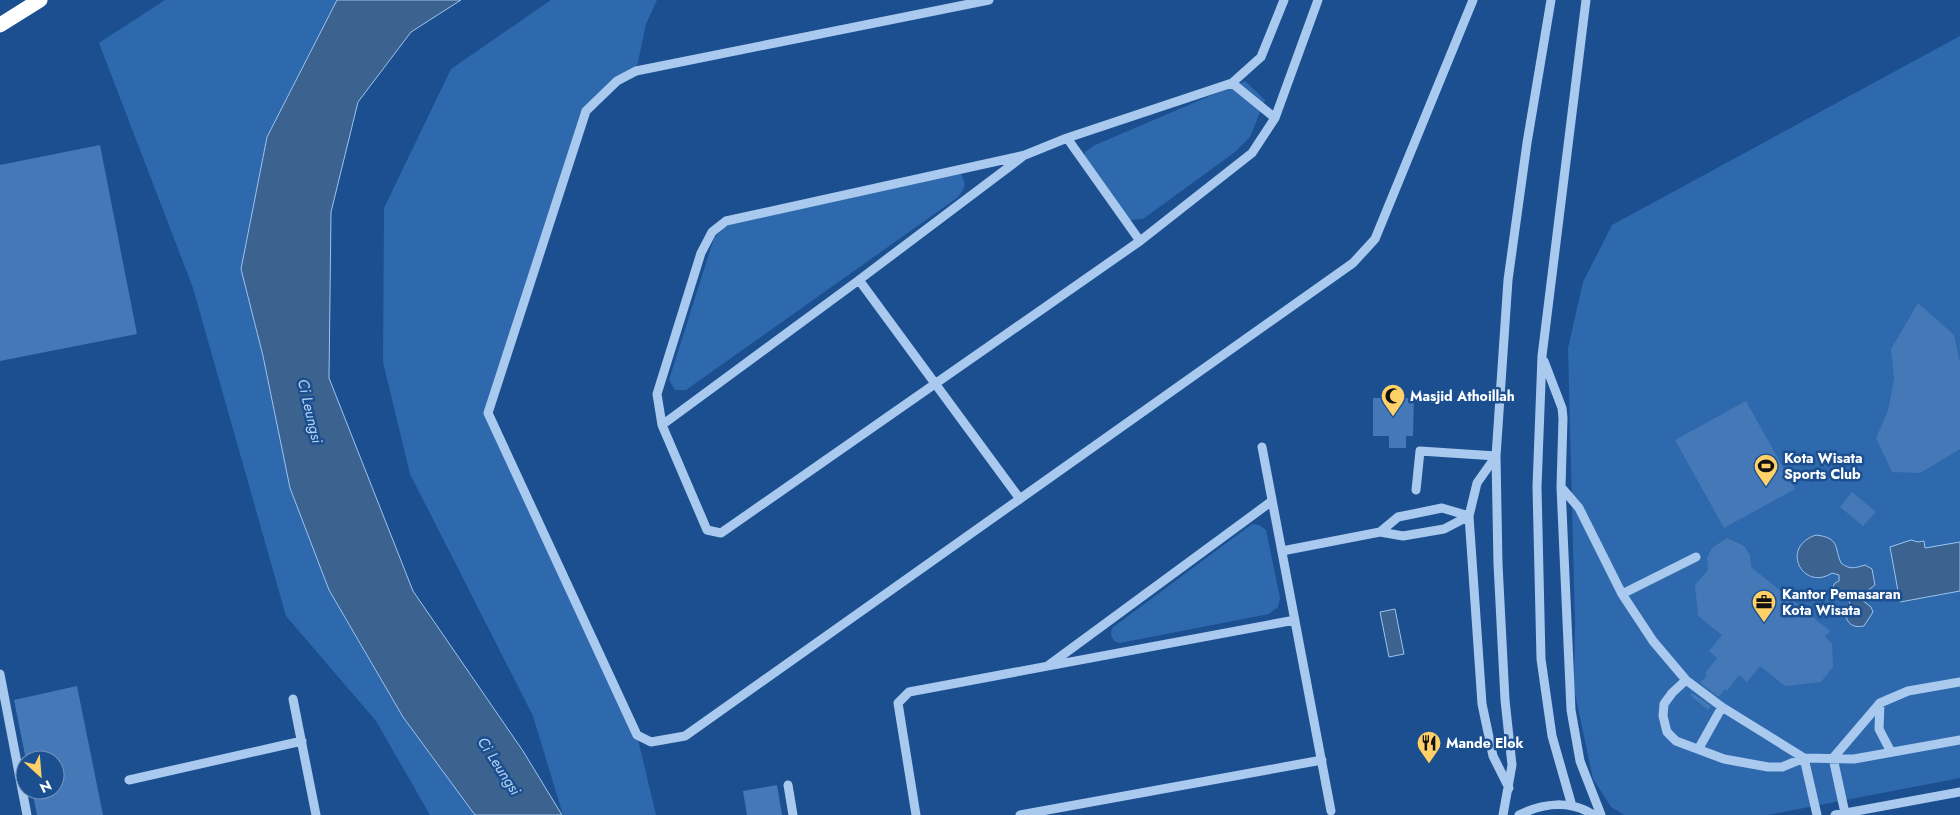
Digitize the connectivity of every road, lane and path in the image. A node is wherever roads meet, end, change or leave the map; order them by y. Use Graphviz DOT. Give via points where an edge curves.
graph roads {
  1 [pos="40,0"];
  2 [pos="989,0"];
  3 [pos="1284,0"];
  4 [pos="1318,0"];
  5 [pos="1473,0"];
  6 [pos="1551,0"];
  7 [pos="1586,0"];
  8 [pos="0,25"];
  9 [pos="1232,83"];
  10 [pos="1275,118"];
  11 [pos="1066,138"];
  12 [pos="1025,155"];
  13 [pos="1140,241"];
  14 [pos="859,280"];
  15 [pos="1542,356"];
  16 [pos="936,383"];
  17 [pos="662,425"];
  18 [pos="1262,447"];
  19 [pos="1496,456"];
  20 [pos="1561,487"];
  21 [pos="1416,490"];
  22 [pos="1020,499"];
  23 [pos="1272,500"];
  24 [pos="1470,516"];
  25 [pos="1380,532"];
  26 [pos="1282,551"];
  27 [pos="1696,557"];
  28 [pos="1622,594"];
  29 [pos="1295,620"];
  30 [pos="1046,667"];
  31 [pos="0,674"];
  32 [pos="1686,680"];
  33 [pos="1960,682"];
  34 [pos="293,699"];
  35 [pos="1880,703"];
  36 [pos="1722,706"];
  37 [pos="1960,740"];
  38 [pos="302,741"];
  39 [pos="1698,748"];
  40 [pos="1891,752"];
  41 [pos="1804,758"];
  42 [pos="1833,758"];
  43 [pos="1322,760"];
  44 [pos="129,780"];
  45 [pos="788,785"];
  46 [pos="1509,788"];
  47 [pos="1960,792"];
  48 [pos="1572,806"];
  49 [pos="1331,811"];
  50 [pos="1845,814"];
  51 [pos="27,815"];
  52 [pos="316,815"];
  53 [pos="793,815"];
  54 [pos="916,815"];
  55 [pos="1020,815"];
  56 [pos="1503,815"];
  57 [pos="1519,815"];
  58 [pos="1594,815"];
  59 [pos="1600,815"];
  60 [pos="1817,815"];
  61 [pos="1835,815"];
  1 -- 8 [label="highway"];
  2 -- 22 [label="street" via="636,71 617,81 586,110 488,413 637,735 651,742 685,736"];
  3 -- 9 [label="street" via="1261,57"];
  4 -- 10 [label="street"];
  5 -- 22 [label="street" via="1374,239 1353,264"];
  6 -- 19 [label="street" via="1508,280"];
  7 -- 15 [label="street"];
  9 -- 10 [label="street"];
  9 -- 11 [label="street"];
  10 -- 13 [label="street" via="1252,153"];
  11 -- 12 [label="street"];
  11 -- 13 [label="street"];
  12 -- 14 [label="street"];
  12 -- 17 [label="street" via="726,221 712,232 698,262 657,394"];
  13 -- 16 [label="street"];
  14 -- 16 [label="street"];
  14 -- 17 [label="street"];
  15 -- 20 [label="street" via="1562,408"];
  15 -- 48 [label="street" via="1537,487 1541,659 1552,736"];
  16 -- 17 [label="street" via="721,532 707,530"];
  16 -- 22 [label="street"];
  18 -- 23 [label="street"];
  19 -- 21 [label="street" via="1420,451"];
  19 -- 24 [label="street" via="1477,482"];
  19 -- 46 [label="street" via="1505,700 1512,765"];
  20 -- 28 [label="street" via="1579,508"];
  20 -- 59 [label="street" via="1571,710 1580,761"];
  23 -- 26 [label="street"];
  23 -- 30 [label="street"];
  24 -- 25 [label="street" via="1444,529 1403,536"];
  24 -- 25 [label="street" via="1442,508 1398,517"];
  24 -- 46 [label="street" via="1482,704 1493,756"];
  25 -- 26 [label="street"];
  26 -- 29 [label="street"];
  27 -- 28 [label="street"];
  28 -- 32 [label="street" via="1653,641"];
  29 -- 30 [label="street"];
  29 -- 43 [label="street"];
  30 -- 54 [label="street" via="909,692 902,698 898,703"];
  31 -- 51 [label="street"];
  32 -- 36 [label="street"];
  32 -- 39 [label="street" via="1664,704 1663,716 1667,732 1676,741"];
  33 -- 35 [label="street" via="1908,692"];
  34 -- 38 [label="street"];
  35 -- 40 [label="street" via="1879,729"];
  35 -- 42 [label="street"];
  36 -- 39 [label="street"];
  36 -- 41 [label="street"];
  37 -- 40 [label="street"];
  38 -- 44 [label="street"];
  38 -- 52 [label="street"];
  39 -- 41 [label="street" via="1724,759 1768,767 1782,767"];
  40 -- 42 [label="street" via="1854,760"];
  41 -- 42 [label="street"];
  41 -- 60 [label="street"];
  42 -- 50 [label="street"];
  43 -- 49 [label="street"];
  43 -- 55 [label="street"];
  45 -- 53 [label="street"];
  46 -- 56 [label="street"];
  47 -- 50 [label="street"];
  48 -- 57 [label="street" via="1552,804"];
  48 -- 58 [label="street"];
  50 -- 61 [label="street"];
}
